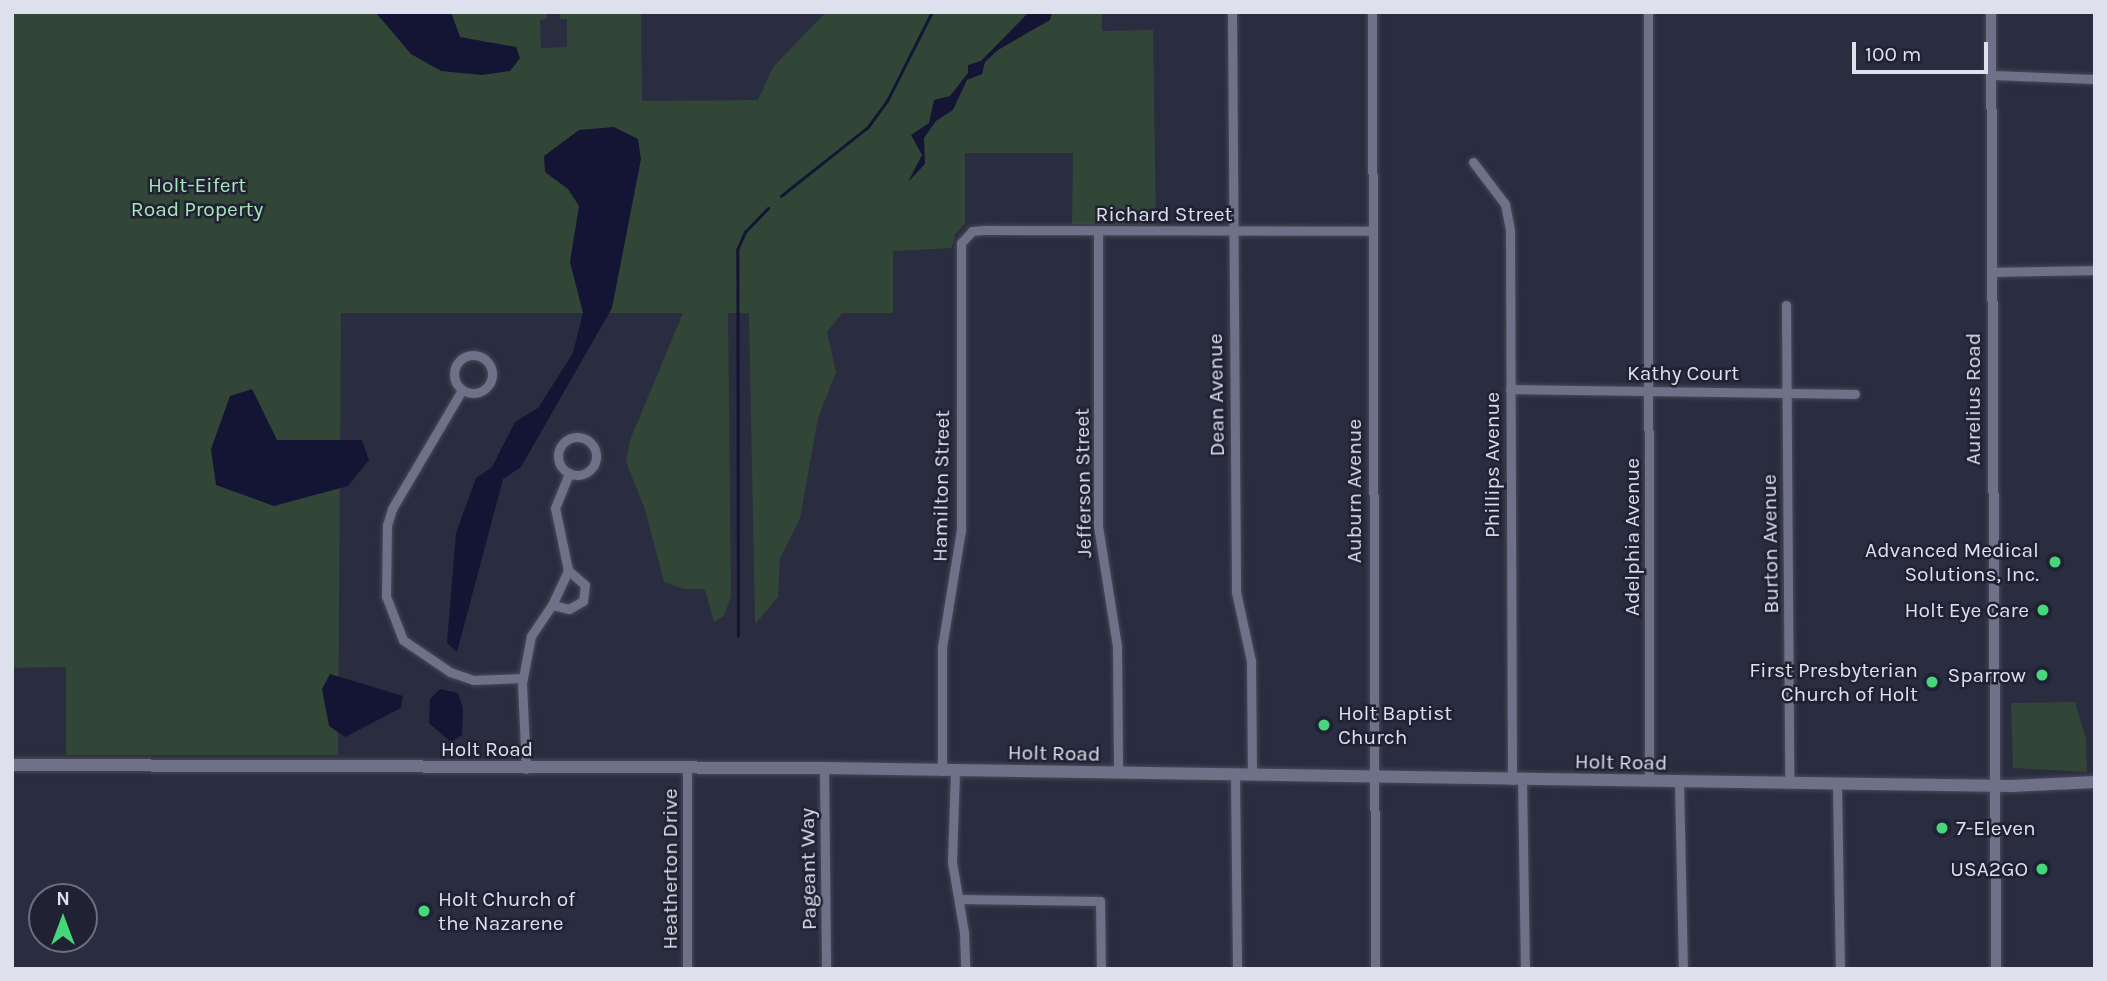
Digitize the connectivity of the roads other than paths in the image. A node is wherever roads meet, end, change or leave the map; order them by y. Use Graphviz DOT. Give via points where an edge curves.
graph roads {
  1 [pos="1232,12"];
  2 [pos="1372,12"];
  3 [pos="1648,12"];
  4 [pos="1991,12"];
  5 [pos="1991,75"];
  6 [pos="2095,79"];
  7 [pos="1473,162"];
  8 [pos="1232,231"];
  9 [pos="1371,231"];
  10 [pos="1098,232"];
  11 [pos="961,243"];
  12 [pos="2095,270"];
  13 [pos="1991,272"];
  14 [pos="1786,305"];
  15 [pos="1510,389"];
  16 [pos="462,390"];
  17 [pos="1650,391"];
  18 [pos="1786,393"];
  19 [pos="1855,394"];
  20 [pos="569,473"];
  21 [pos="568,570"];
  22 [pos="552,605"];
  23 [pos="523,678"];
  24 [pos="12,765"];
  25 [pos="824,768"];
  26 [pos="526,769"];
  27 [pos="687,769"];
  28 [pos="948,771"];
  29 [pos="1118,773"];
  30 [pos="1235,775"];
  31 [pos="1252,775"];
  32 [pos="1373,777"];
  33 [pos="1517,780"];
  34 [pos="1649,781"];
  35 [pos="1679,782"];
  36 [pos="2095,782"];
  37 [pos="1789,783"];
  38 [pos="1837,784"];
  39 [pos="1994,786"];
  40 [pos="959,899"];
  41 [pos="687,969"];
  42 [pos="826,969"];
  43 [pos="965,969"];
  44 [pos="1101,969"];
  45 [pos="1237,969"];
  46 [pos="1375,969"];
  47 [pos="1525,969"];
  48 [pos="1683,969"];
  49 [pos="1840,969"];
  50 [pos="1996,969"];
  1 -- 8 [label="street, Dean Avenue"];
  2 -- 9 [label="street, Auburn Avenue"];
  3 -- 17 [label="street, Adelphia Avenue"];
  4 -- 5 [label="street, Aurelius Road"];
  5 -- 6 [label="street"];
  5 -- 13 [label="street, Aurelius Road"];
  7 -- 15 [label="street, Phillips Avenue" via="1505,204 1508,216"];
  8 -- 9 [label="street, Richard Street"];
  8 -- 10 [label="street, Richard Street"];
  8 -- 31 [label="street, Dean Avenue" via="1236,592 1251,661"];
  9 -- 32 [label="street, Auburn Avenue"];
  10 -- 11 [label="street, Richard Street" via="984,230 972,231"];
  10 -- 29 [label="street, Jefferson Street" via="1098,526 1117,646"];
  11 -- 28 [label="street, Hamilton Street" via="961,530 942,647"];
  12 -- 13 [label="street"];
  13 -- 39 [label="street, Aurelius Road"];
  14 -- 18 [label="street, Burton Avenue"];
  15 -- 17 [label="street, Kathy Court"];
  15 -- 33 [label="street, Phillips Avenue"];
  16 -- 16 [label="street" via="454,381 456,364 469,355 486,360 492,376 487,387 476,393"];
  16 -- 23 [label="street" via="389,517 386,596 403,640 450,672 472,680"];
  17 -- 18 [label="street, Kathy Court"];
  17 -- 34 [label="street, Adelphia Avenue"];
  18 -- 19 [label="street, Kathy Court"];
  18 -- 37 [label="street, Burton Avenue"];
  20 -- 20 [label="street" via="561,464 561,447 570,439 587,440 595,450 595,462 581,474"];
  20 -- 21 [label="street" via="555,508"];
  21 -- 22 [label="street"];
  21 -- 22 [label="street" via="585,585 583,601 569,609"];
  22 -- 23 [label="street" via="531,636"];
  23 -- 26 [label="street"];
  24 -- 26 [label="main road, Holt Road"];
  25 -- 27 [label="main road, Holt Road"];
  25 -- 28 [label="main road, Holt Road"];
  25 -- 42 [label="street, Pageant Way"];
  26 -- 27 [label="main road, Holt Road"];
  27 -- 41 [label="street, Heatherton Drive"];
  28 -- 29 [label="main road, Holt Road"];
  28 -- 40 [label="street, Hamilton Street" via="952,862"];
  29 -- 30 [label="main road, Holt Road"];
  30 -- 31 [label="main road, Holt Road"];
  30 -- 45 [label="street"];
  31 -- 32 [label="main road, Holt Road"];
  32 -- 33 [label="main road, Holt Road"];
  32 -- 46 [label="street, Auburn Avenue"];
  33 -- 34 [label="main road, Holt Road"];
  33 -- 47 [label="street, Phillips Avenue"];
  34 -- 35 [label="main road, Holt Road"];
  35 -- 37 [label="main road, Holt Road"];
  35 -- 48 [label="street"];
  36 -- 39 [label="main road, Holt Road"];
  37 -- 38 [label="main road, Holt Road"];
  38 -- 39 [label="main road, Holt Road"];
  38 -- 49 [label="street"];
  39 -- 50 [label="street, Aurelius Road"];
  40 -- 43 [label="street, Hamilton Street"];
  40 -- 44 [label="street" via="1100,901"];
}
